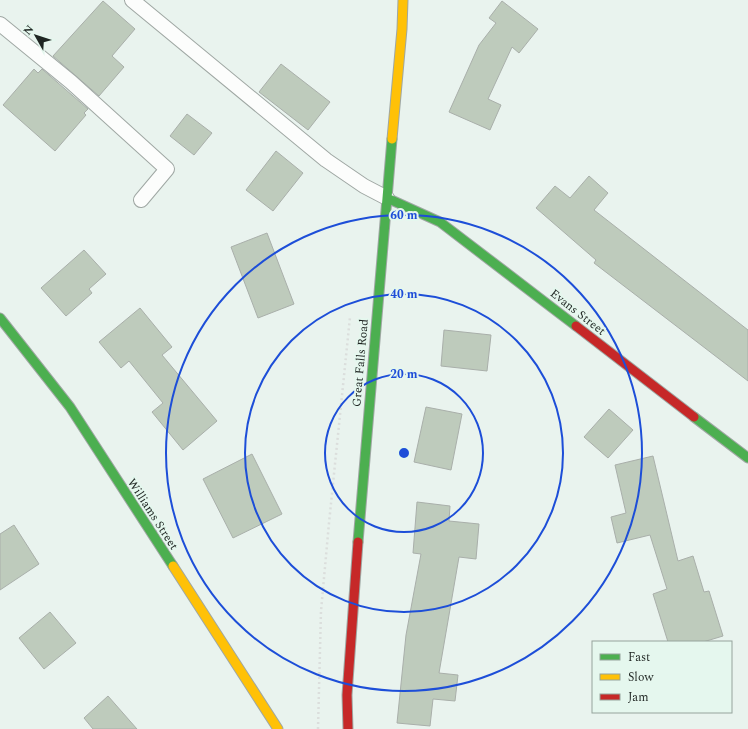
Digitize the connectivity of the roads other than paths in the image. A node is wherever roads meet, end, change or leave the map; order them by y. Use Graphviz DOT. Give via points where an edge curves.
graph roads {
  1 [pos="132,0"];
  2 [pos="403,0"];
  3 [pos="0,24"];
  4 [pos="386,198"];
  5 [pos="141,200"];
  6 [pos="0,318"];
  7 [pos="748,458"];
  8 [pos="278,729"];
  9 [pos="348,729"];
  1 -- 4 [label="lane" via="326,160"];
  2 -- 4 [label="street, Great Falls Road"];
  3 -- 5 [label="lane" via="71,82 167,169"];
  4 -- 7 [label="street, Evans Street" via="440,222"];
  4 -- 9 [label="street, Great Falls Road" via="354,572 347,695"];
  6 -- 8 [label="street, Williams Street" via="70,407"];
}
